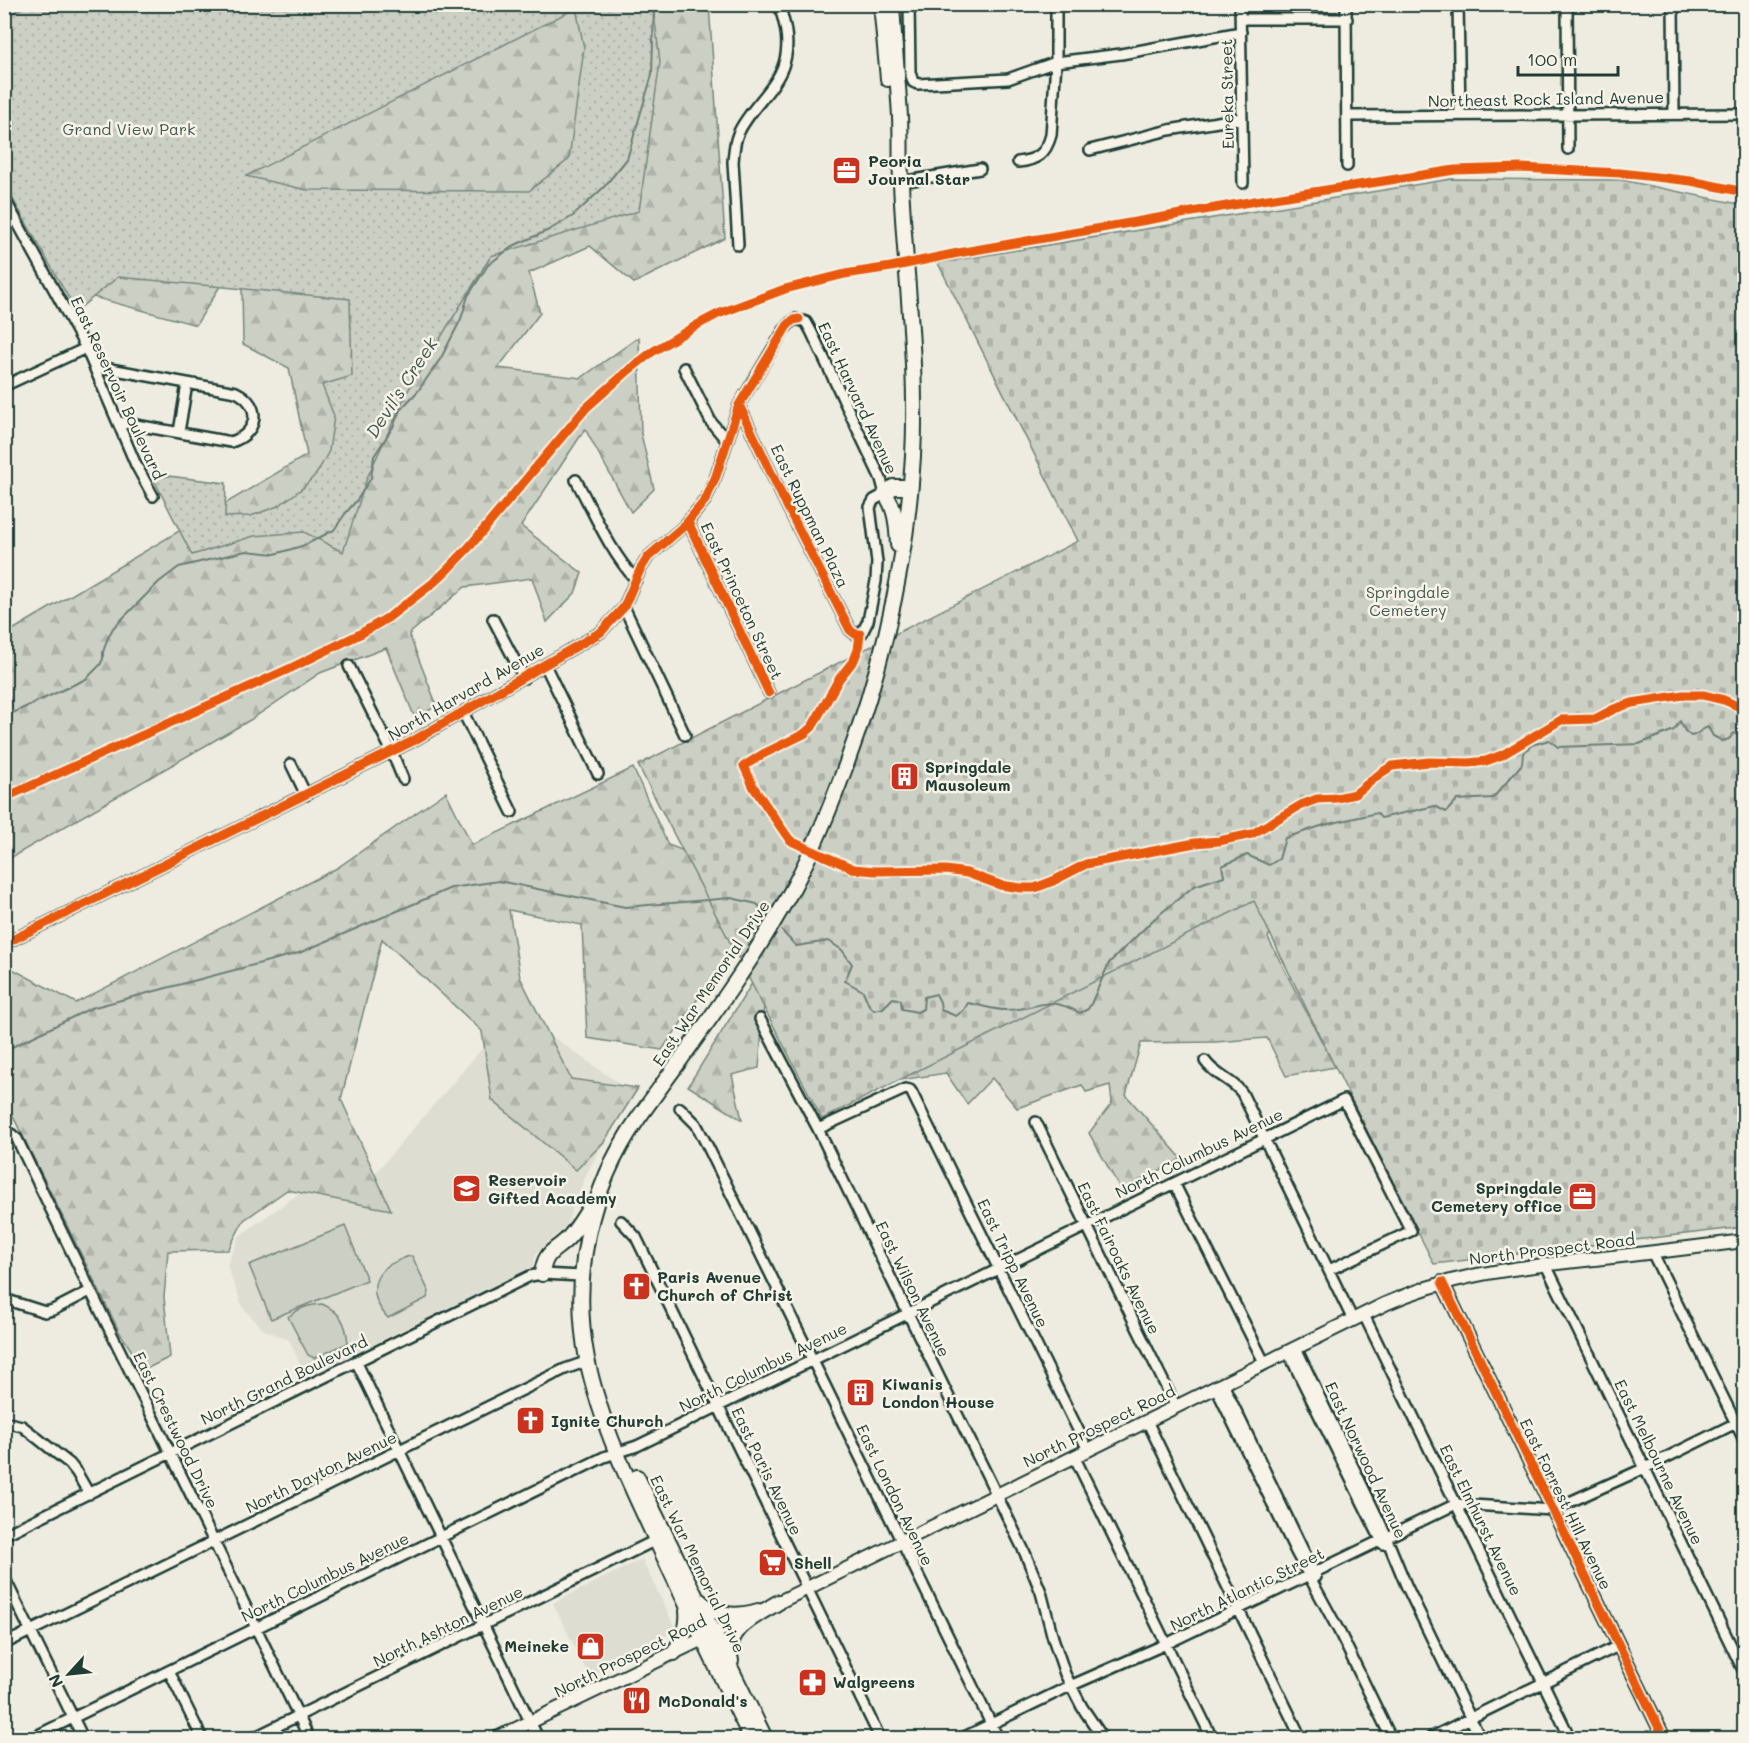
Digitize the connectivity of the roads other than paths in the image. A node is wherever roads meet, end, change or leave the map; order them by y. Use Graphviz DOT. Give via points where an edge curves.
graph roads {
  1 [pos="9,4"];
  2 [pos="779,4"];
  3 [pos="882,4"];
  4 [pos="892,4"];
  5 [pos="909,4"];
  6 [pos="1056,4"];
  7 [pos="1240,4"];
  8 [pos="1346,4"];
  9 [pos="1458,4"];
  10 [pos="1567,4"];
  11 [pos="1673,4"];
  12 [pos="4,7"];
  13 [pos="1241,19"];
  14 [pos="1347,19"];
  15 [pos="1241,32"];
  16 [pos="1056,62"];
  17 [pos="1674,113"];
  18 [pos="1744,114"];
  19 [pos="1460,115"];
  20 [pos="1567,115"];
  21 [pos="1347,116"];
  22 [pos="1242,118"];
  23 [pos="1568,149"];
  24 [pos="1090,150"];
  25 [pos="1018,162"];
  26 [pos="1347,166"];
  27 [pos="980,169"];
  28 [pos="901,182"];
  29 [pos="1243,183"];
  30 [pos="4,198"];
  31 [pos="738,245"];
  32 [pos="800,319"];
  33 [pos="86,348"];
  34 [pos="94,366"];
  35 [pos="684,368"];
  36 [pos="187,384"];
  37 [pos="4,386"];
  38 [pos="739,405"];
  39 [pos="119,422"];
  40 [pos="179,432"];
  41 [pos="727,441"];
  42 [pos="576,480"];
  43 [pos="910,486"];
  44 [pos="886,487"];
  45 [pos="153,496"];
  46 [pos="688,522"];
  47 [pos="636,580"];
  48 [pos="895,594"];
  49 [pos="624,607"];
  50 [pos="493,620"];
  51 [pos="545,665"];
  52 [pos="349,666"];
  53 [pos="524,678"];
  54 [pos="769,693"];
  55 [pos="463,712"];
  56 [pos="685,735"];
  57 [pos="392,752"];
  58 [pos="291,764"];
  59 [pos="598,774"];
  60 [pos="403,779"];
  61 [pos="306,795"];
  62 [pos="512,812"];
  63 [pos="4,944"];
  64 [pos="760,1019"];
  65 [pos="1205,1061"];
  66 [pos="680,1108"];
  67 [pos="1036,1122"];
  68 [pos="818,1129"];
  69 [pos="9,1136"];
  70 [pos="1264,1138"];
  71 [pos="1174,1183"];
  72 [pos="602,1187"];
  73 [pos="621,1221"];
  74 [pos="1086,1225"];
  75 [pos="1744,1240"];
  76 [pos="1652,1252"];
  77 [pos="1546,1265"];
  78 [pos="998,1268"];
  79 [pos="1329,1270"];
  80 [pos="542,1274"];
  81 [pos="582,1276"];
  82 [pos="1442,1282"];
  83 [pos="90,1291"];
  84 [pos="4,1299"];
  85 [pos="907,1312"];
  86 [pos="1359,1318"];
  87 [pos="1292,1350"];
  88 [pos="812,1359"];
  89 [pos="356,1361"];
  90 [pos="588,1361"];
  91 [pos="1265,1364"];
  92 [pos="1220,1386"];
  93 [pos="718,1406"];
  94 [pos="1176,1407"];
  95 [pos="1147,1421"];
  96 [pos="1740,1421"];
  97 [pos="4,1422"];
  98 [pos="1744,1440"];
  99 [pos="399,1450"];
  100 [pos="1088,1450"];
  101 [pos="620,1451"];
  102 [pos="171,1453"];
  103 [pos="1074,1456"];
  104 [pos="1646,1468"];
  105 [pos="88,1494"];
  106 [pos="997,1494"];
  107 [pos="1456,1504"];
  108 [pos="1552,1510"];
  109 [pos="4,1535"];
  110 [pos="441,1537"];
  111 [pos="1383,1539"];
  112 [pos="656,1540"];
  113 [pos="214,1541"];
  114 [pos="901,1541"];
  115 [pos="1312,1574"];
  116 [pos="4,1577"];
  117 [pos="691,1587"];
  118 [pos="808,1587"];
  119 [pos="779,1602"];
  120 [pos="687,1606"];
  121 [pos="765,1608"];
  122 [pos="1238,1610"];
  123 [pos="484,1625"];
  124 [pos="256,1628"];
  125 [pos="31,1631"];
  126 [pos="708,1636"];
  127 [pos="4,1644"];
  128 [pos="1166,1644"];
  129 [pos="1618,1646"];
  130 [pos="674,1653"];
  131 [pos="169,1671"];
  132 [pos="1744,1672"];
  133 [pos="1543,1683"];
  134 [pos="1070,1686"];
  135 [pos="299,1716"];
  136 [pos="754,1716"];
  137 [pos="74,1718"];
  138 [pos="1470,1719"];
  139 [pos="530,1722"];
  140 [pos="991,1724"];
  141 [pos="746,1737"];
  142 [pos="32,1738"];
  143 [pos="83,1738"];
  144 [pos="202,1738"];
  145 [pos="253,1738"];
  146 [pos="309,1738"];
  147 [pos="497,1738"];
  148 [pos="538,1738"];
  149 [pos="765,1738"];
  150 [pos="880,1738"];
  151 [pos="962,1738"];
  152 [pos="998,1738"];
  153 [pos="1103,1738"];
  154 [pos="1212,1738"];
  155 [pos="1301,1738"];
  156 [pos="1391,1738"];
  157 [pos="1430,1738"];
  158 [pos="1480,1738"];
  159 [pos="1570,1738"];
  160 [pos="1664,1738"];
  1 -- 12 [label="street"];
  2 -- 31 [label="street" via="787,33 784,63 739,133 734,152"];
  3 -- 28 [label="highway, East War Memorial Drive" via="891,122"];
  4 -- 28 [label="highway, East War Memorial Drive"];
  5 -- 16 [label="street" via="910,72 914,83 1008,79"];
  6 -- 16 [label="street"];
  7 -- 13 [label="street, Eureka Street"];
  8 -- 14 [label="street"];
  9 -- 19 [label="street"];
  10 -- 20 [label="street"];
  11 -- 17 [label="street"];
  13 -- 14 [label="street"];
  13 -- 15 [label="street, Eureka Street"];
  14 -- 21 [label="street"];
  15 -- 16 [label="street"];
  15 -- 22 [label="street, Eureka Street"];
  16 -- 25 [label="street" via="1048,145 1041,156"];
  17 -- 18 [label="street, Northeast Rock Island Avenue"];
  17 -- 20 [label="street, Northeast Rock Island Avenue"];
  19 -- 20 [label="street, Northeast Rock Island Avenue"];
  19 -- 21 [label="street, Northeast Rock Island Avenue"];
  20 -- 23 [label="street"];
  21 -- 26 [label="street"];
  22 -- 24 [label="street" via="1176,128"];
  22 -- 29 [label="street, Eureka Street"];
  27 -- 28 [label="street"];
  28 -- 43 [label="highway, East War Memorial Drive" via="913,359"];
  30 -- 33 [label="street, East Reservoir Boulevard"];
  32 -- 38 [label="street, North Harvard Avenue" via="787,326"];
  32 -- 44 [label="street, East Harvard Avenue" via="810,328"];
  33 -- 34 [label="street, East Reservoir Boulevard"];
  33 -- 37 [label="street"];
  34 -- 36 [label="street"];
  34 -- 39 [label="street, East Reservoir Boulevard"];
  35 -- 41 [label="street" via="711,422"];
  36 -- 40 [label="street"];
  36 -- 40 [label="street" via="240,394 252,407 253,423 245,435 231,442"];
  38 -- 41 [label="street, North Harvard Avenue"];
  38 -- 44 [label="street, East Ruppman Plaza" via="822,576 850,630 857,634 866,626 876,581 870,507"];
  39 -- 40 [label="street"];
  39 -- 45 [label="street, East Reservoir Boulevard"];
  41 -- 46 [label="street, North Harvard Avenue" via="707,496"];
  42 -- 47 [label="street"];
  43 -- 44 [label="highway"];
  43 -- 48 [label="highway, East War Memorial Drive"];
  44 -- 48 [label="highway" via="896,526"];
  46 -- 47 [label="street, North Harvard Avenue" via="650,554"];
  46 -- 54 [label="street, East Princeton Street"];
  47 -- 49 [label="street, North Harvard Avenue"];
  48 -- 72 [label="highway, East War Memorial Drive" via="853,745 797,881 736,982 632,1128"];
  49 -- 51 [label="street, North Harvard Avenue" via="602,632"];
  49 -- 56 [label="street"];
  50 -- 53 [label="street"];
  51 -- 53 [label="street, North Harvard Avenue"];
  51 -- 59 [label="street"];
  52 -- 57 [label="street"];
  53 -- 55 [label="street, North Harvard Avenue"];
  55 -- 57 [label="street, North Harvard Avenue"];
  55 -- 62 [label="street"];
  57 -- 60 [label="street"];
  57 -- 61 [label="street, North Harvard Avenue"];
  58 -- 61 [label="street"];
  61 -- 63 [label="street, North Harvard Avenue"];
  64 -- 68 [label="street, East Wilson Avenue"];
  65 -- 70 [label="street, East Elmhurst Avenue" via="1240,1091"];
  66 -- 88 [label="street, East London Avenue" via="698,1128"];
  67 -- 74 [label="street, East Fairoaks Avenue"];
  68 -- 78 [label="street, East Tripp Avenue" via="910,1090"];
  68 -- 85 [label="street, East Wilson Avenue"];
  69 -- 83 [label="street, East Crestwood Drive"];
  70 -- 71 [label="street, North Columbus Avenue"];
  70 -- 79 [label="street, East Elmhurst Avenue"];
  70 -- 79 [label="street, North Columbus Avenue" via="1344,1100 1411,1231"];
  71 -- 74 [label="street, North Columbus Avenue"];
  71 -- 91 [label="street"];
  72 -- 80 [label="highway" via="573,1233 547,1256"];
  72 -- 81 [label="highway, East War Memorial Drive" via="588,1234"];
  73 -- 93 [label="street, East Paris Avenue" via="636,1237"];
  74 -- 78 [label="street, North Columbus Avenue"];
  74 -- 94 [label="street, East Fairoaks Avenue"];
  75 -- 76 [label="main road, North Prospect Road"];
  76 -- 77 [label="main road, North Prospect Road"];
  76 -- 96 [label="street"];
  77 -- 82 [label="main road, North Prospect Road"];
  77 -- 104 [label="street, East Melbourne Avenue"];
  78 -- 85 [label="street, North Columbus Avenue"];
  78 -- 100 [label="street, East Tripp Avenue"];
  79 -- 86 [label="street, East Elmhurst Avenue"];
  80 -- 81 [label="street, North Grand Boulevard"];
  80 -- 89 [label="street, North Grand Boulevard" via="530,1276"];
  81 -- 90 [label="highway, East War Memorial Drive"];
  82 -- 86 [label="main road, North Prospect Road"];
  82 -- 108 [label="main road, East Forrest Hill Avenue"];
  83 -- 84 [label="street" via="45,1312"];
  83 -- 102 [label="street, East Crestwood Drive"];
  85 -- 88 [label="street, North Columbus Avenue"];
  85 -- 106 [label="street, East Wilson Avenue"];
  86 -- 87 [label="main road, North Prospect Road"];
  86 -- 107 [label="street, East Elmhurst Avenue"];
  87 -- 91 [label="main road, North Prospect Road"];
  87 -- 111 [label="street, East Norwood Avenue"];
  88 -- 93 [label="street, North Columbus Avenue"];
  88 -- 114 [label="street, East London Avenue"];
  89 -- 99 [label="street"];
  89 -- 102 [label="street, North Grand Boulevard"];
  90 -- 99 [label="street, North Dayton Avenue"];
  90 -- 101 [label="highway, East War Memorial Drive"];
  91 -- 92 [label="main road, North Prospect Road"];
  92 -- 94 [label="main road, North Prospect Road"];
  92 -- 115 [label="street"];
  93 -- 101 [label="street, North Columbus Avenue"];
  93 -- 118 [label="street, East Paris Avenue"];
  94 -- 95 [label="main road, North Prospect Road"];
  95 -- 100 [label="main road, North Prospect Road"];
  95 -- 122 [label="street"];
  96 -- 98 [label="street"];
  96 -- 104 [label="street"];
  97 -- 105 [label="street" via="22,1426 70,1464"];
  99 -- 110 [label="street"];
  99 -- 113 [label="street, North Dayton Avenue"];
  100 -- 103 [label="main road, North Prospect Road"];
  101 -- 110 [label="street, North Columbus Avenue"];
  101 -- 112 [label="highway, East War Memorial Drive"];
  101 -- 117 [label="highway, East War Memorial Drive"];
  102 -- 105 [label="street, North Grand Boulevard"];
  102 -- 113 [label="street, East Crestwood Drive"];
  103 -- 106 [label="main road, North Prospect Road"];
  103 -- 128 [label="street"];
  104 -- 108 [label="street"];
  104 -- 132 [label="street, East Melbourne Avenue"];
  105 -- 109 [label="street, North Grand Boulevard"];
  106 -- 114 [label="main road, North Prospect Road"];
  106 -- 134 [label="street, East Wilson Avenue" via="1038,1583"];
  107 -- 108 [label="street, North Atlantic Street"];
  107 -- 111 [label="street, North Atlantic Street"];
  107 -- 133 [label="street, East Elmhurst Avenue"];
  108 -- 129 [label="main road, East Forrest Hill Avenue"];
  110 -- 123 [label="street"];
  110 -- 124 [label="street, North Columbus Avenue"];
  111 -- 115 [label="street, North Atlantic Street"];
  111 -- 138 [label="street, East Norwood Avenue"];
  112 -- 120 [label="highway, East War Memorial Drive"];
  112 -- 123 [label="street, North Ashton Avenue"];
  113 -- 124 [label="street, East Crestwood Drive"];
  113 -- 125 [label="street, North Dayton Avenue"];
  114 -- 118 [label="main road, North Prospect Road"];
  114 -- 140 [label="street, East London Avenue"];
  115 -- 122 [label="street, North Atlantic Street"];
  115 -- 156 [label="street"];
  116 -- 125 [label="street"];
  117 -- 121 [label="highway" via="702,1604 718,1612 744,1614"];
  117 -- 126 [label="highway, East War Memorial Drive"];
  118 -- 119 [label="main road, North Prospect Road"];
  118 -- 150 [label="street, East Paris Avenue"];
  119 -- 121 [label="main road, North Prospect Road"];
  119 -- 136 [label="highway" via="742,1626 731,1643 731,1664"];
  120 -- 126 [label="highway, East War Memorial Drive"];
  120 -- 130 [label="highway" via="688,1623"];
  121 -- 126 [label="main road, North Prospect Road"];
  122 -- 128 [label="street, North Atlantic Street"];
  122 -- 155 [label="street"];
  123 -- 135 [label="street, North Ashton Avenue"];
  123 -- 139 [label="street"];
  124 -- 131 [label="street, North Columbus Avenue"];
  124 -- 135 [label="street, East Crestwood Drive"];
  125 -- 127 [label="street, North Dayton Avenue"];
  125 -- 137 [label="street"];
  126 -- 130 [label="main road, North Prospect Road"];
  126 -- 136 [label="highway, East War Memorial Drive"];
  126 -- 141 [label="highway, East War Memorial Drive"];
  128 -- 134 [label="street, North Atlantic Street"];
  128 -- 154 [label="street"];
  129 -- 133 [label="street"];
  129 -- 160 [label="main road, East Forrest Hill Avenue"];
  130 -- 139 [label="main road, North Prospect Road"];
  131 -- 137 [label="street, North Columbus Avenue"];
  131 -- 144 [label="street"];
  133 -- 138 [label="street"];
  133 -- 159 [label="street, East Elmhurst Avenue"];
  134 -- 140 [label="street, North Atlantic Street"];
  134 -- 153 [label="street, East Wilson Avenue"];
  135 -- 145 [label="street, North Ashton Avenue"];
  135 -- 146 [label="street, East Crestwood Drive"];
  136 -- 149 [label="highway, East War Memorial Drive"];
  137 -- 142 [label="street, North Columbus Avenue"];
  137 -- 143 [label="street"];
  138 -- 157 [label="street"];
  138 -- 158 [label="street, East Norwood Avenue"];
  139 -- 147 [label="main road, North Prospect Road"];
  139 -- 148 [label="street"];
  140 -- 151 [label="street, North Atlantic Street"];
  140 -- 152 [label="street, East London Avenue"];
}
